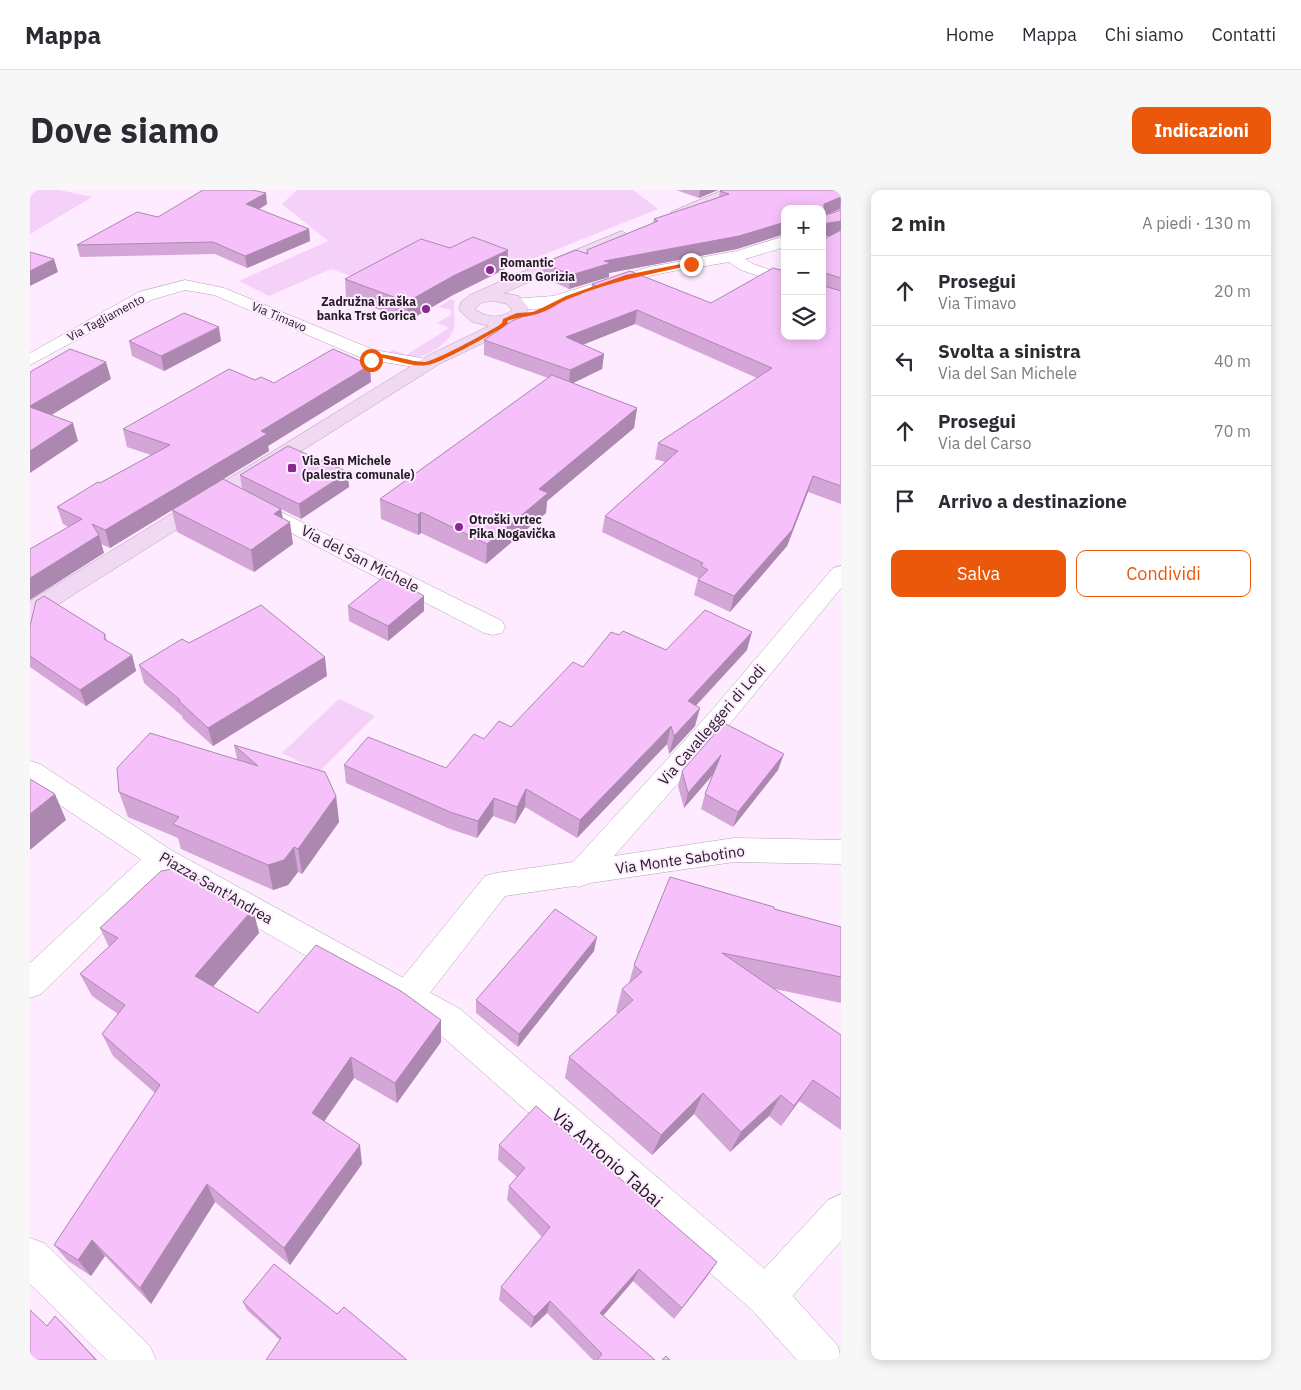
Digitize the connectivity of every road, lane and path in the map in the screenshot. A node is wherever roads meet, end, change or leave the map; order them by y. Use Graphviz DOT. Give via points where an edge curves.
graph roads {
  1 [pos="735,190"];
  2 [pos="664,219"];
  3 [pos="638,230"];
  4 [pos="781,243"];
  5 [pos="734,258"];
  6 [pos="538,271"];
  7 [pos="781,279"];
  8 [pos="185,285"];
  9 [pos="484,297"];
  10 [pos="513,310"];
  11 [pos="470,314"];
  12 [pos="370,355"];
  13 [pos="30,360"];
  14 [pos="431,361"];
  15 [pos="395,385"];
  16 [pos="226,490"];
  17 [pos="841,573"];
  18 [pos="30,612"];
  19 [pos="494,628"];
  20 [pos="30,770"];
  21 [pos="841,852"];
  22 [pos="161,858"];
  23 [pos="579,875"];
  24 [pos="30,984"];
  25 [pos="407,996"];
  26 [pos="448,1020"];
  27 [pos="841,1213"];
  28 [pos="30,1257"];
  29 [pos="766,1296"];
  30 [pos="136,1360"];
  31 [pos="824,1360"];
  1 -- 2 [label="main road"];
  3 -- 6 [label="main road"];
  4 -- 5 [label="street" via="764,251"];
  5 -- 7 [label="street" via="747,267"];
  5 -- 10 [label="street" via="628,276 567,297 535,313"];
  6 -- 9 [label="main road"];
  6 -- 10 [label="main road"];
  8 -- 12 [label="street, Via Timavo" via="218,291"];
  8 -- 13 [label="street, Via Tagliamento" via="146,296"];
  9 -- 10 [label="main road" via="504,297"];
  9 -- 11 [label="main road" via="467,306"];
  10 -- 11 [label="main road" via="485,320"];
  10 -- 14 [label="main road" via="500,327"];
  11 -- 14 [label="main road" via="461,334"];
  12 -- 14 [label="street, Via Timavo"];
  12 -- 15 [label="street, Via Timavo" via="371,360 392,375"];
  14 -- 15 [label="main road"];
  15 -- 16 [label="main road"];
  16 -- 18 [label="main road"];
  16 -- 19 [label="street, Via del San Michele"];
  17 -- 23 [label="street, Via Cavalleggeri di Lodi" via="715,724"];
  20 -- 22 [label="street, Piazza Sant'Andrea"];
  21 -- 23 [label="street, Via Monte Sabotino" via="734,850"];
  22 -- 24 [label="street"];
  22 -- 25 [label="street, Piazza Sant'Andrea"];
  23 -- 25 [label="street" via="496,885"];
  25 -- 26 [label="street, Piazza Sant'Andrea"];
  26 -- 29 [label="street, Via Antonio Tabai"];
  27 -- 29 [label="street"];
  28 -- 30 [label="street"];
  29 -- 31 [label="street, Via Antonio Tabai"];
}
